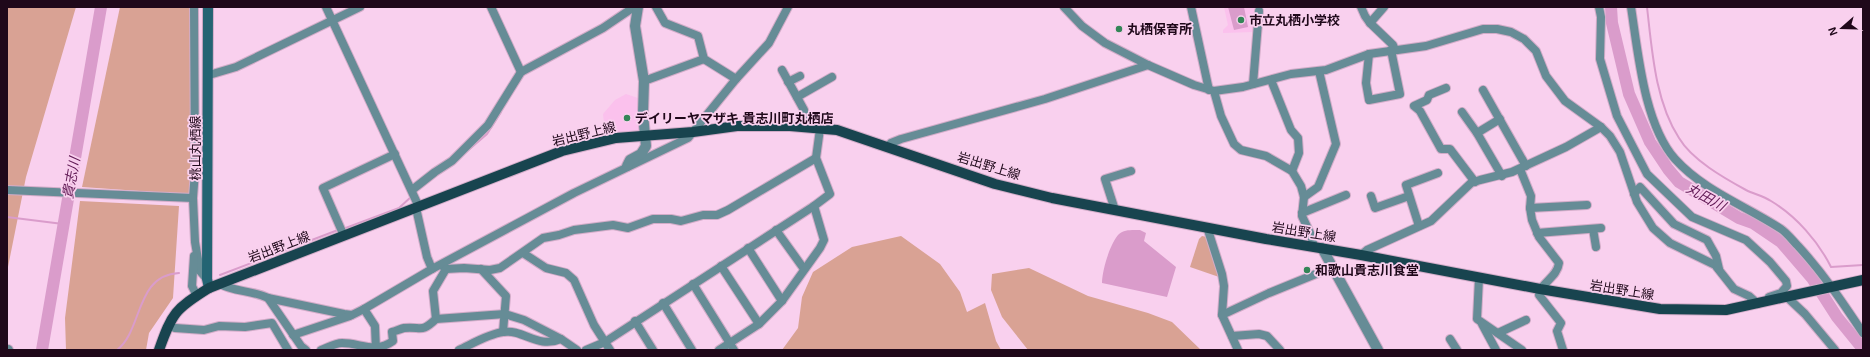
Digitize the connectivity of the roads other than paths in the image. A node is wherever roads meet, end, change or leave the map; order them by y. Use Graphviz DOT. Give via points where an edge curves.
graph roads {
  1 [pos="194,7"];
  2 [pos="208,7"];
  3 [pos="326,7"];
  4 [pos="360,7"];
  5 [pos="491,7"];
  6 [pos="634,7"];
  7 [pos="638,7"];
  8 [pos="656,7"];
  9 [pos="788,7"];
  10 [pos="1064,7"];
  11 [pos="1191,7"];
  12 [pos="1361,7"];
  13 [pos="1384,7"];
  14 [pos="1599,7"];
  15 [pos="1631,7"];
  16 [pos="1259,11"];
  17 [pos="332,20"];
  18 [pos="1370,23"];
  19 [pos="1393,50"];
  20 [pos="1369,54"];
  21 [pos="704,59"];
  22 [pos="1148,65"];
  23 [pos="782,70"];
  24 [pos="1319,71"];
  25 [pos="521,72"];
  26 [pos="209,75"];
  27 [pos="800,76"];
  28 [pos="832,77"];
  29 [pos="736,79"];
  30 [pos="644,80"];
  31 [pos="1271,80"];
  32 [pos="788,82"];
  33 [pos="1253,84"];
  34 [pos="1446,88"];
  35 [pos="1211,90"];
  36 [pos="1483,90"];
  37 [pos="797,97"];
  38 [pos="1462,112"];
  39 [pos="1500,119"];
  40 [pos="1601,127"];
  41 [pos="808,128"];
  42 [pos="820,129"];
  43 [pos="693,132"];
  44 [pos="1477,133"];
  45 [pos="645,136"];
  46 [pos="887,147"];
  47 [pos="395,154"];
  48 [pos="816,158"];
  49 [pos="627,166"];
  50 [pos="1523,168"];
  51 [pos="1131,171"];
  52 [pos="1292,171"];
  53 [pos="1438,173"];
  54 [pos="1502,176"];
  55 [pos="1475,182"];
  56 [pos="7,190"];
  57 [pos="412,190"];
  58 [pos="1634,194"];
  59 [pos="1346,195"];
  60 [pos="1304,196"];
  61 [pos="1371,196"];
  62 [pos="1409,196"];
  63 [pos="193,198"];
  64 [pos="1587,205"];
  65 [pos="814,206"];
  66 [pos="418,207"];
  67 [pos="1530,208"];
  68 [pos="1115,210"];
  69 [pos="1302,213"];
  70 [pos="1419,226"];
  71 [pos="1207,227"];
  72 [pos="776,230"];
  73 [pos="1537,232"];
  74 [pos="344,236"];
  75 [pos="195,242"];
  76 [pos="1596,247"];
  77 [pos="748,248"];
  78 [pos="1318,248"];
  79 [pos="523,253"];
  80 [pos="1361,255"];
  81 [pos="722,266"];
  82 [pos="443,267"];
  83 [pos="1333,267"];
  84 [pos="432,269"];
  85 [pos="481,269"];
  86 [pos="804,269"];
  87 [pos="1720,271"];
  88 [pos="1479,278"];
  89 [pos="1863,280"];
  90 [pos="208,284"];
  91 [pos="220,284"];
  92 [pos="693,284"];
  93 [pos="1831,288"];
  94 [pos="1540,289"];
  95 [pos="197,296"];
  96 [pos="1791,297"];
  97 [pos="268,298"];
  98 [pos="782,301"];
  99 [pos="663,303"];
  100 [pos="1758,304"];
  101 [pos="364,309"];
  102 [pos="505,314"];
  103 [pos="352,315"];
  104 [pos="1222,315"];
  105 [pos="436,319"];
  106 [pos="1526,320"];
  107 [pos="635,321"];
  108 [pos="1481,322"];
  109 [pos="759,324"];
  110 [pos="175,328"];
  111 [pos="503,332"];
  112 [pos="1498,333"];
  113 [pos="1863,334"];
  114 [pos="293,335"];
  115 [pos="1232,336"];
  116 [pos="561,339"];
  117 [pos="1450,339"];
  118 [pos="605,342"];
  119 [pos="732,346"];
  120 [pos="376,349"];
  121 [pos="159,350"];
  122 [pos="288,350"];
  123 [pos="306,350"];
  124 [pos="321,350"];
  125 [pos="459,350"];
  126 [pos="577,350"];
  127 [pos="586,350"];
  128 [pos="610,350"];
  129 [pos="653,350"];
  130 [pos="692,350"];
  131 [pos="719,350"];
  132 [pos="1238,350"];
  133 [pos="1280,350"];
  134 [pos="1378,350"];
  135 [pos="1457,350"];
  136 [pos="1496,350"];
  137 [pos="1522,350"];
  138 [pos="1563,350"];
  139 [pos="1835,350"];
  1 -- 63 [label="street"];
  2 -- 26 [label="main road, 桃山丸栖線"];
  3 -- 17 [label="street"];
  4 -- 17 [label="street"];
  5 -- 25 [label="street"];
  6 -- 25 [label="street" via="603,28"];
  7 -- 30 [label="street" via="635,26"];
  8 -- 21 [label="street" via="665,23 698,36"];
  9 -- 29 [label="street" via="769,42"];
  10 -- 22 [label="street" via="1082,26 1106,43"];
  11 -- 35 [label="street"];
  12 -- 18 [label="street"];
  13 -- 18 [label="street"];
  14 -- 100 [label="street" via="1600,59 1616,116 1647,174 1692,217 1746,240 1770,262 1786,281 1787,286 1785,290 1766,297"];
  15 -- 93 [label="street" via="1639,65 1654,121 1675,158 1693,176 1782,230 1818,268"];
  16 -- 33 [label="street"];
  17 -- 26 [label="street" via="236,67"];
  17 -- 47 [label="street"];
  18 -- 19 [label="street" via="1393,45"];
  19 -- 20 [label="street"];
  19 -- 20 [label="street" via="1400,94 1369,100 1366,83"];
  19 -- 40 [label="street" via="1426,46 1483,29 1511,32 1524,39 1536,51 1546,76 1565,101"];
  20 -- 24 [label="street"];
  21 -- 29 [label="street"];
  21 -- 30 [label="street"];
  22 -- 35 [label="street"];
  22 -- 46 [label="street" via="1045,99 901,139"];
  23 -- 32 [label="street"];
  24 -- 31 [label="street" via="1291,74"];
  24 -- 60 [label="street" via="1336,144 1318,187"];
  25 -- 57 [label="street" via="488,125 452,162"];
  26 -- 90 [label="main road, 桃山丸栖線"];
  27 -- 32 [label="street"];
  28 -- 37 [label="street"];
  29 -- 43 [label="street"];
  30 -- 45 [label="street"];
  31 -- 33 [label="street"];
  31 -- 52 [label="street" via="1291,130 1298,138 1299,153"];
  32 -- 37 [label="street"];
  33 -- 35 [label="street"];
  34 -- 55 [label="street" via="1429,95 1427,100 1414,106 1420,111 1441,150 1450,149"];
  35 -- 52 [label="street" via="1234,144 1241,150 1266,156"];
  36 -- 39 [label="street"];
  37 -- 41 [label="street" via="804,110"];
  38 -- 44 [label="street"];
  39 -- 44 [label="street"];
  39 -- 50 [label="street"];
  40 -- 50 [label="street"];
  40 -- 58 [label="street" via="1620,152"];
  41 -- 42 [label="main road, 岩出野上線"];
  41 -- 43 [label="main road, 岩出野上線" via="754,125"];
  42 -- 46 [label="main road, 岩出野上線" via="836,130"];
  42 -- 48 [label="street"];
  43 -- 45 [label="main road, 岩出野上線"];
  43 -- 49 [label="street" via="688,138"];
  44 -- 54 [label="street"];
  45 -- 49 [label="street" via="646,146"];
  45 -- 66 [label="main road, 岩出野上線" via="616,138 562,151"];
  46 -- 68 [label="main road, 岩出野上線" via="995,184"];
  47 -- 57 [label="street"];
  47 -- 74 [label="street" via="323,188"];
  48 -- 65 [label="street" via="830,194"];
  48 -- 79 [label="street" via="717,215 703,215 681,221 653,219 628,228 613,225 574,230 543,238"];
  49 -- 82 [label="street" via="567,196"];
  50 -- 54 [label="street"];
  50 -- 67 [label="street" via="1531,196"];
  51 -- 68 [label="street" via="1105,179"];
  52 -- 60 [label="street"];
  53 -- 62 [label="street" via="1406,185"];
  54 -- 55 [label="street"];
  55 -- 70 [label="street" via="1431,220"];
  56 -- 63 [label="street"];
  57 -- 66 [label="street"];
  58 -- 87 [label="street" via="1644,216 1653,228 1670,243 1715,264"];
  58 -- 87 [label="street" via="1640,187 1674,224 1707,240 1716,256"];
  59 -- 69 [label="street"];
  60 -- 69 [label="street"];
  61 -- 62 [label="street" via="1375,208"];
  62 -- 70 [label="street"];
  63 -- 75 [label="street"];
  64 -- 67 [label="street"];
  65 -- 72 [label="street"];
  65 -- 86 [label="street" via="824,240"];
  66 -- 74 [label="main road, 岩出野上線"];
  66 -- 84 [label="street" via="427,257"];
  67 -- 73 [label="street"];
  68 -- 71 [label="main road, 岩出野上線"];
  69 -- 78 [label="street"];
  70 -- 80 [label="street"];
  71 -- 78 [label="main road, 岩出野上線"];
  71 -- 104 [label="street" via="1222,274"];
  72 -- 77 [label="street"];
  72 -- 86 [label="street"];
  73 -- 76 [label="street" via="1597,229"];
  73 -- 94 [label="street" via="1559,263 1558,271"];
  74 -- 91 [label="main road, 岩出野上線"];
  75 -- 90 [label="street" via="200,271"];
  75 -- 95 [label="street" via="192,286"];
  77 -- 81 [label="street"];
  77 -- 98 [label="street"];
  78 -- 80 [label="main road, 岩出野上線"];
  78 -- 83 [label="street"];
  79 -- 85 [label="street" via="500,268"];
  79 -- 118 [label="street" via="546,268 566,273 574,280 594,325"];
  80 -- 88 [label="main road, 岩出野上線"];
  81 -- 92 [label="street"];
  81 -- 109 [label="street"];
  82 -- 84 [label="street"];
  82 -- 85 [label="street"];
  82 -- 105 [label="street" via="434,290"];
  83 -- 104 [label="street"];
  83 -- 134 [label="street"];
  84 -- 101 [label="street"];
  85 -- 102 [label="street" via="506,296"];
  86 -- 98 [label="street"];
  87 -- 100 [label="street" via="1734,289 1749,296"];
  88 -- 94 [label="main road, 岩出野上線"];
  88 -- 108 [label="street" via="1477,319"];
  89 -- 93 [label="main road, 岩出野上線"];
  90 -- 91 [label="main road, 岩出野上線"];
  90 -- 95 [label="main road, 岩出野上線"];
  91 -- 97 [label="street"];
  92 -- 99 [label="street"];
  92 -- 119 [label="street"];
  93 -- 96 [label="main road, 岩出野上線"];
  93 -- 113 [label="street"];
  94 -- 100 [label="main road, 岩出野上線" via="1660,309 1712,311"];
  94 -- 138 [label="street" via="1539,295 1561,323 1557,331"];
  95 -- 121 [label="main road, 岩出野上線" via="179,308 169,322"];
  96 -- 100 [label="main road, 岩出野上線"];
  96 -- 139 [label="street"];
  97 -- 103 [label="street"];
  97 -- 114 [label="street"];
  98 -- 109 [label="street"];
  99 -- 107 [label="street"];
  99 -- 130 [label="street"];
  101 -- 103 [label="street"];
  101 -- 120 [label="street" via="375,326"];
  102 -- 105 [label="street"];
  102 -- 111 [label="street"];
  102 -- 116 [label="street" via="524,320"];
  103 -- 114 [label="street"];
  104 -- 115 [label="street"];
  105 -- 120 [label="street" via="421,329 405,328 392,332 393,341 385,347"];
  106 -- 112 [label="street"];
  107 -- 118 [label="street"];
  107 -- 129 [label="street"];
  108 -- 112 [label="street"];
  108 -- 136 [label="street"];
  109 -- 119 [label="street"];
  110 -- 122 [label="street" via="204,330 219,326 245,327 272,323"];
  111 -- 116 [label="street" via="539,342 552,343"];
  111 -- 125 [label="street"];
  112 -- 137 [label="street"];
  114 -- 123 [label="street"];
  115 -- 132 [label="street"];
  115 -- 133 [label="street" via="1267,336"];
  116 -- 126 [label="street"];
  117 -- 135 [label="street"];
  118 -- 127 [label="street"];
  118 -- 128 [label="street"];
  119 -- 131 [label="street"];
  120 -- 124 [label="street" via="340,343"];
}
